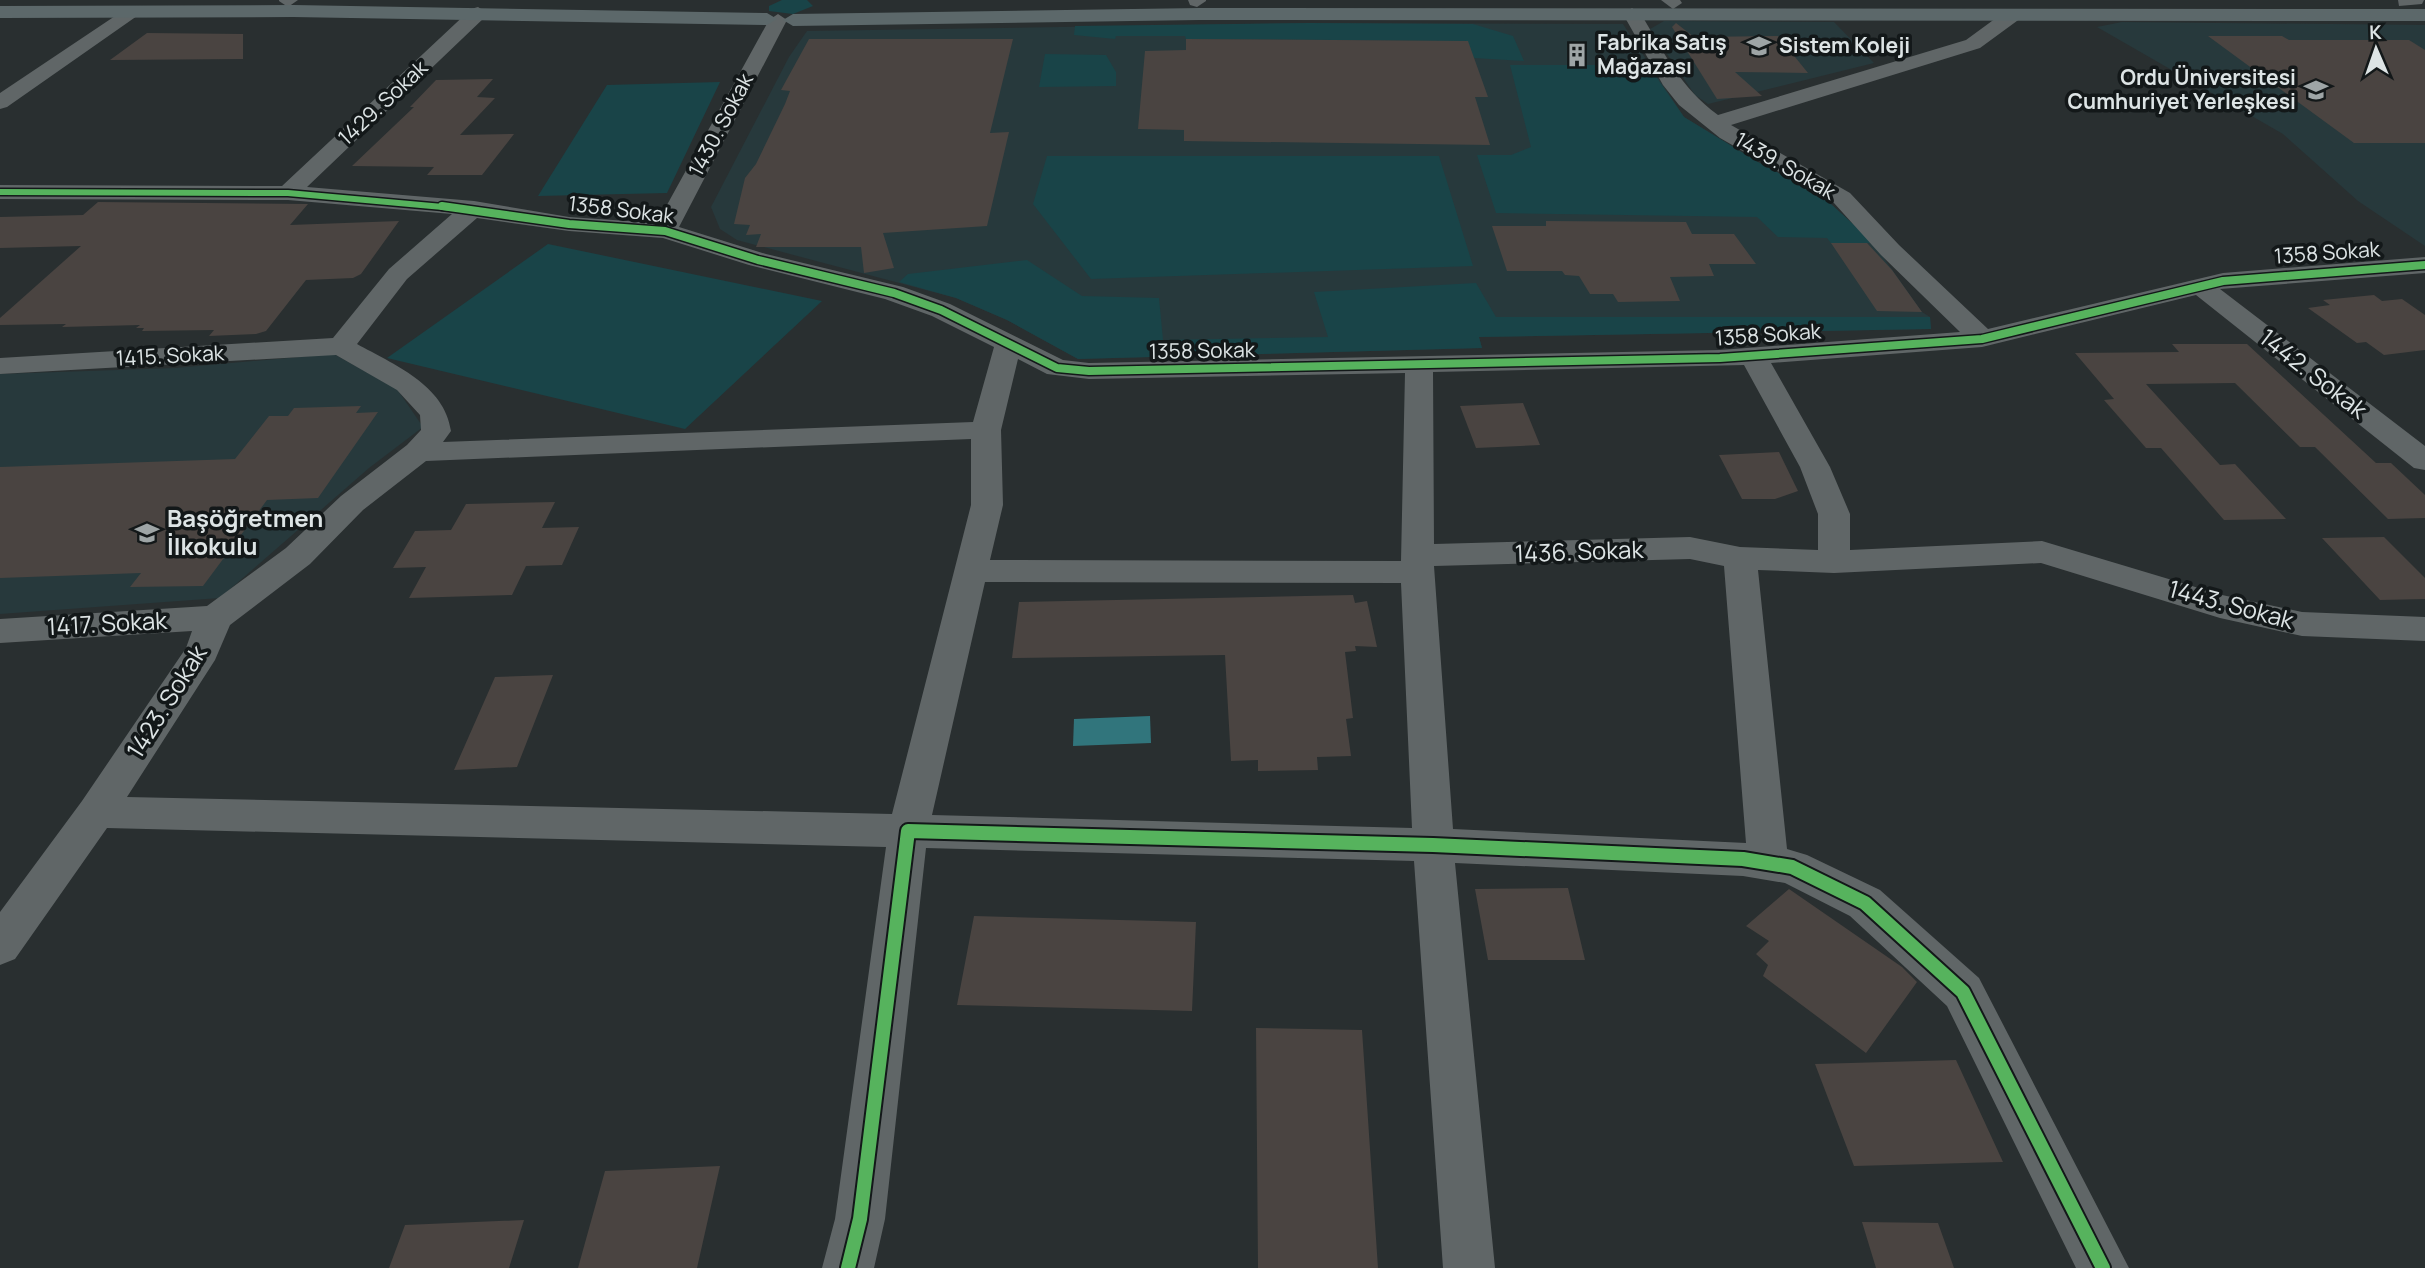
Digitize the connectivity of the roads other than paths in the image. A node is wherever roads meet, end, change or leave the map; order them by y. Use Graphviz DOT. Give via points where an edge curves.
graph roads {
  1 [pos="0,0"];
  2 [pos="289,0"];
  3 [pos="522,0"];
  4 [pos="827,0"];
  5 [pos="1197,1"];
  6 [pos="1672,1"];
  7 [pos="2416,2"];
  8 [pos="0,12"];
  9 [pos="130,12"];
  10 [pos="478,13"];
  11 [pos="1632,14"];
  12 [pos="775,15"];
  13 [pos="2014,15"];
  14 [pos="2425,15"];
  15 [pos="0,103"];
  16 [pos="1714,123"];
  17 [pos="0,192"];
  18 [pos="288,193"];
  19 [pos="474,208"];
  20 [pos="665,231"];
  21 [pos="2425,265"];
  22 [pos="2201,287"];
  23 [pos="1982,339"];
  24 [pos="1008,345"];
  25 [pos="341,346"];
  26 [pos="1753,356"];
  27 [pos="1419,365"];
  28 [pos="0,366"];
  29 [pos="986,430"];
  30 [pos="418,452"];
  31 [pos="2425,461"];
  32 [pos="2042,552"];
  33 [pos="1740,558"];
  34 [pos="1835,562"];
  35 [pos="1417,564"];
  36 [pos="973,571"];
  37 [pos="215,618"];
  38 [pos="2425,629"];
  39 [pos="0,631"];
  40 [pos="96,813"];
  41 [pos="908,831"];
  42 [pos="1433,845"];
  43 [pos="1768,863"];
  44 [pos="0,946"];
  45 [pos="848,1268"];
  46 [pos="1469,1268"];
  47 [pos="2104,1268"];
  1 -- 2 [label="highway"];
  2 -- 3 [label="highway"];
  4 -- 5 [label="highway"];
  4 -- 12 [label="highway" via="822,12"];
  5 -- 6 [label="highway"];
  6 -- 7 [label="highway"];
  8 -- 9 [label="highway"];
  9 -- 10 [label="highway"];
  9 -- 15 [label="street"];
  10 -- 12 [label="highway"];
  10 -- 18 [label="street, 1429. Sokak"];
  11 -- 12 [label="highway"];
  11 -- 13 [label="highway"];
  11 -- 16 [label="street, 1439. Sokak" via="1673,85"];
  12 -- 20 [label="street, 1430. Sokak"];
  13 -- 14 [label="highway"];
  13 -- 16 [label="street" via="1973,44"];
  16 -- 23 [label="street, 1439. Sokak" via="1842,198"];
  17 -- 18 [label="street, 1358 Sokak"];
  18 -- 19 [label="street, 1358 Sokak"];
  19 -- 20 [label="street, 1358 Sokak" via="569,224"];
  19 -- 25 [label="street" via="398,274"];
  20 -- 24 [label="street, 1358 Sokak" via="758,260 894,293 941,310"];
  21 -- 22 [label="street, 1358 Sokak" via="2305,273"];
  22 -- 23 [label="street, 1358 Sokak"];
  22 -- 31 [label="street, 1442. Sokak"];
  23 -- 26 [label="street, 1358 Sokak"];
  24 -- 27 [label="street, 1358 Sokak" via="1057,368 1090,371"];
  24 -- 29 [label="street"];
  25 -- 28 [label="street, 1415. Sokak"];
  25 -- 30 [label="street, 1423. Sokak" via="407,384 434,413 436,431"];
  26 -- 27 [label="street, 1358 Sokak"];
  26 -- 34 [label="street" via="1815,467 1834,514"];
  27 -- 35 [label="street"];
  29 -- 30 [label="street"];
  29 -- 36 [label="street" via="988,505"];
  30 -- 37 [label="street, 1423. Sokak" via="352,503 298,556"];
  32 -- 34 [label="street, 1436. Sokak"];
  32 -- 38 [label="street, 1443. Sokak" via="2220,606 2302,624"];
  33 -- 34 [label="street, 1436. Sokak"];
  33 -- 35 [label="street, 1436. Sokak" via="1690,548"];
  33 -- 43 [label="street"];
  35 -- 36 [label="street, 1436. Sokak"];
  35 -- 42 [label="street"];
  36 -- 41 [label="street"];
  37 -- 39 [label="street, 1417. Sokak"];
  37 -- 40 [label="street, 1423. Sokak" via="202,651"];
  40 -- 41 [label="street"];
  40 -- 44 [label="street, 1423. Sokak"];
  41 -- 42 [label="street"];
  41 -- 45 [label="street" via="860,1219"];
  42 -- 43 [label="street"];
  42 -- 46 [label="street"];
  43 -- 47 [label="street" via="1792,867 1865,903 1962,992"];
}
